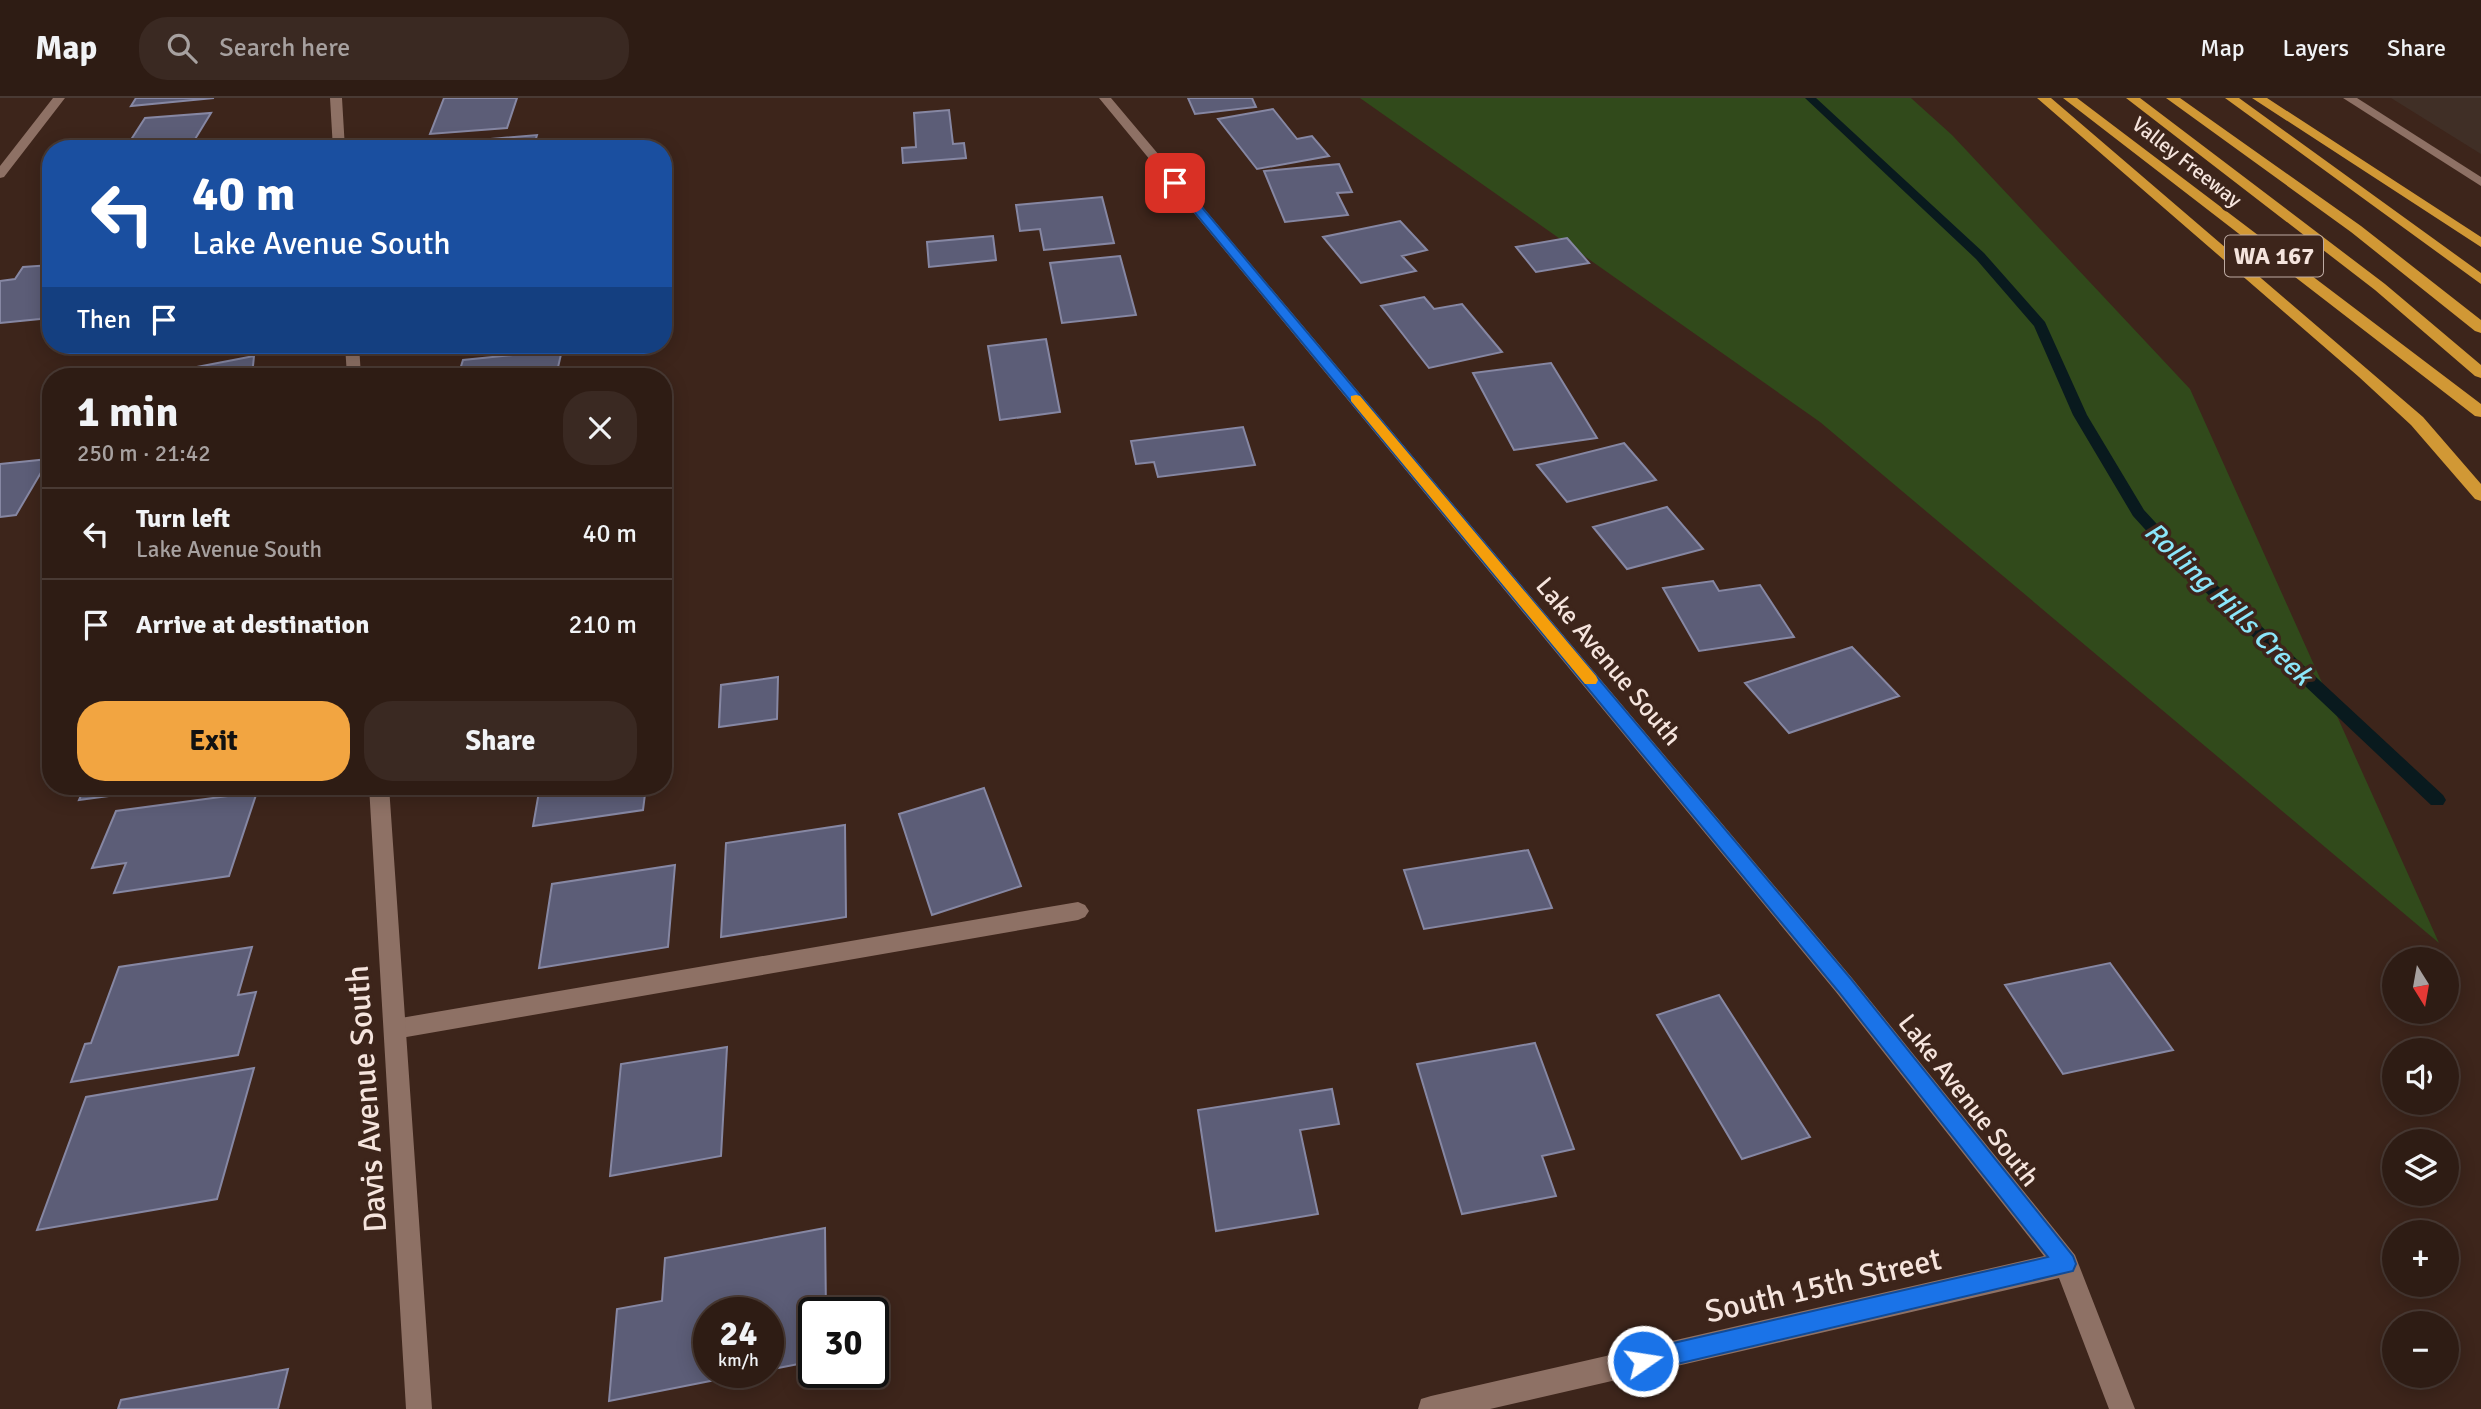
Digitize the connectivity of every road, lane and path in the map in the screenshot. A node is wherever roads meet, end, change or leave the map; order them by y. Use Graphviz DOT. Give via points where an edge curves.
graph roads {
  1 [pos="60,98"];
  2 [pos="336,98"];
  3 [pos="1105,98"];
  4 [pos="2043,98"];
  5 [pos="2069,98"];
  6 [pos="2132,98"];
  7 [pos="2172,98"];
  8 [pos="2231,98"];
  9 [pos="2258,98"];
  10 [pos="2349,98"];
  11 [pos="338,140"];
  12 [pos="0,174"];
  13 [pos="2481,182"];
  14 [pos="2481,243"];
  15 [pos="2481,280"];
  16 [pos="2481,328"];
  17 [pos="2481,373"];
  18 [pos="2481,411"];
  19 [pos="2481,495"];
  20 [pos="380,795"];
  21 [pos="1079,911"];
  22 [pos="395,1028"];
  23 [pos="2066,1264"];
  24 [pos="419,1409"];
  25 [pos="1431,1409"];
  26 [pos="2122,1409"];
  1 -- 12 [label="street"];
  2 -- 11 [label="street"];
  3 -- 23 [label="street, Lake Avenue South" via="1844,985"];
  4 -- 19 [label="highway" via="2417,421"];
  5 -- 18 [label="highway, Valley Freeway / WA 167"];
  6 -- 17 [label="highway" via="2381,287"];
  7 -- 16 [label="highway" via="2428,283"];
  8 -- 15 [label="highway"];
  9 -- 14 [label="highway"];
  10 -- 13 [label="street"];
  20 -- 22 [label="street, Davis Avenue South"];
  21 -- 22 [label="street"];
  22 -- 24 [label="street, Davis Avenue South"];
  23 -- 25 [label="street, South 15th Street"];
  23 -- 26 [label="street, Lake Avenue South"];
}
